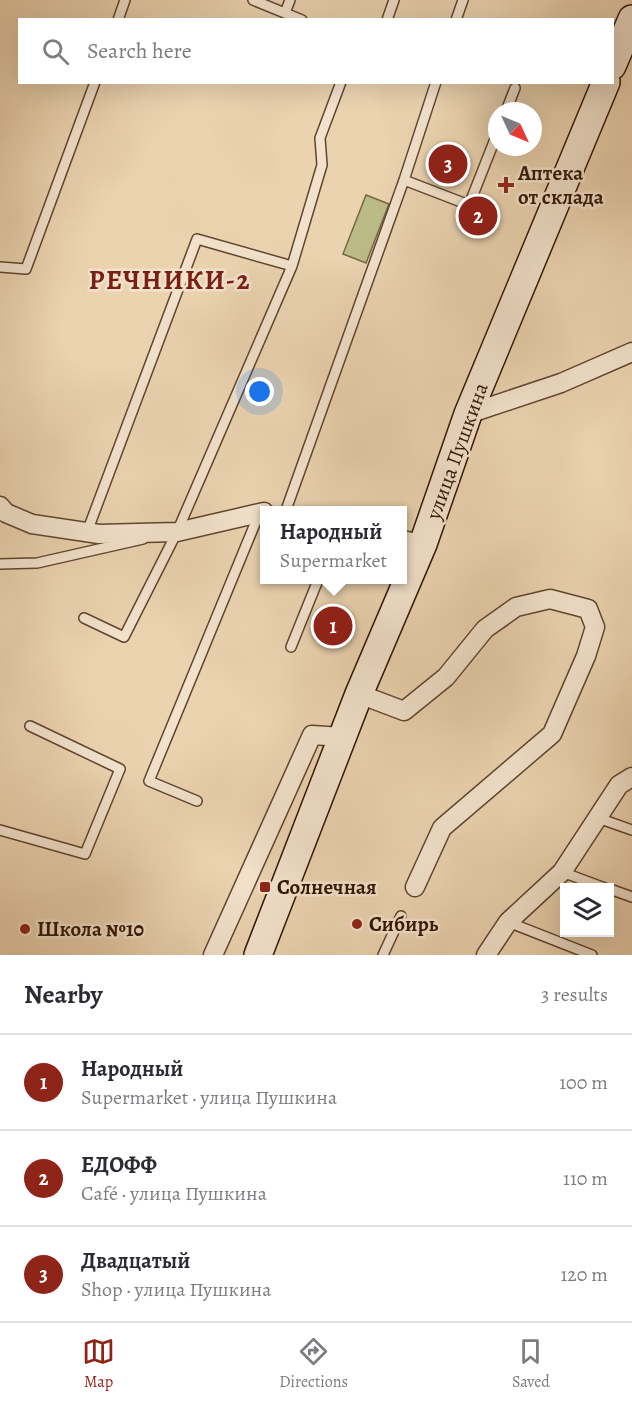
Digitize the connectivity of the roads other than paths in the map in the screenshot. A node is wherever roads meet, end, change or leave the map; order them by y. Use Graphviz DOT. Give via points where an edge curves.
graph roads {
  1 [pos="125,0"];
  2 [pos="253,0"];
  3 [pos="290,0"];
  4 [pos="394,0"];
  5 [pos="463,0"];
  6 [pos="285,13"];
  7 [pos="119,18"];
  8 [pos="297,18"];
  9 [pos="388,18"];
  10 [pos="457,18"];
  11 [pos="632,19"];
  12 [pos="614,61"];
  13 [pos="94,84"];
  14 [pos="341,84"];
  15 [pos="435,84"];
  16 [pos="605,84"];
  17 [pos="515,88"];
  18 [pos="510,102"];
  19 [pos="488,156"];
  20 [pos="404,180"];
  21 [pos="292,266"];
  22 [pos="0,267"];
  23 [pos="632,352"];
  24 [pos="468,414"];
  25 [pos="0,506"];
  26 [pos="287,506"];
  27 [pos="260,512"];
  28 [pos="260,517"];
  29 [pos="87,532"];
  30 [pos="177,532"];
  31 [pos="413,542"];
  32 [pos="407,559"];
  33 [pos="0,564"];
  34 [pos="316,584"];
  35 [pos="398,584"];
  36 [pos="84,618"];
  37 [pos="291,647"];
  38 [pos="359,694"];
  39 [pos="30,726"];
  40 [pos="342,737"];
  41 [pos="632,777"];
  42 [pos="197,801"];
  43 [pos="598,818"];
  44 [pos="0,830"];
  45 [pos="632,831"];
  46 [pos="562,872"];
  47 [pos="592,883"];
  48 [pos="415,887"];
  49 [pos="614,891"];
  50 [pos="632,897"];
  51 [pos="401,916"];
  52 [pos="508,922"];
  53 [pos="213,955"];
  54 [pos="258,955"];
  55 [pos="383,955"];
  56 [pos="486,955"];
  57 [pos="592,955"];
  1 -- 7 [label="lane"];
  2 -- 6 [label="lane"];
  3 -- 6 [label="lane"];
  4 -- 9 [label="lane"];
  5 -- 10 [label="lane"];
  6 -- 8 [label="lane"];
  11 -- 12 [label="main road"];
  13 -- 22 [label="lane" via="26,269"];
  14 -- 21 [label="lane" via="320,138 322,165"];
  15 -- 20 [label="lane"];
  16 -- 24 [label="main road, улица Пушкина"];
  17 -- 18 [label="lane"];
  19 -- 20 [label="lane" via="469,205"];
  20 -- 26 [label="lane"];
  21 -- 29 [label="lane" via="196,239"];
  21 -- 30 [label="lane"];
  23 -- 24 [label="street" via="561,383"];
  24 -- 31 [label="main road, улица Пушкина"];
  25 -- 29 [label="street" via="6,513 32,524"];
  27 -- 30 [label="street"];
  28 -- 42 [label="lane" via="148,781"];
  29 -- 30 [label="street"];
  30 -- 33 [label="lane" via="37,563"];
  30 -- 36 [label="lane" via="124,637"];
  31 -- 32 [label="main road, улица Пушкина"];
  34 -- 37 [label="lane"];
  35 -- 38 [label="main road, улица Пушкина"];
  38 -- 40 [label="main road, улица Пушкина"];
  38 -- 48 [label="street" via="404,711 446,677 485,629 516,607 550,599 588,609 595,627 552,735 442,828"];
  39 -- 44 [label="lane" via="120,770 85,854"];
  40 -- 53 [label="street" via="312,735"];
  40 -- 54 [label="main road, улица Пушкина"];
  41 -- 43 [label="street" via="619,785"];
  43 -- 45 [label="lane"];
  43 -- 46 [label="street"];
  46 -- 47 [label="lane"];
  46 -- 52 [label="street"];
  49 -- 50 [label="lane"];
  51 -- 55 [label="lane"];
  52 -- 56 [label="street"];
  52 -- 57 [label="lane"];
}
